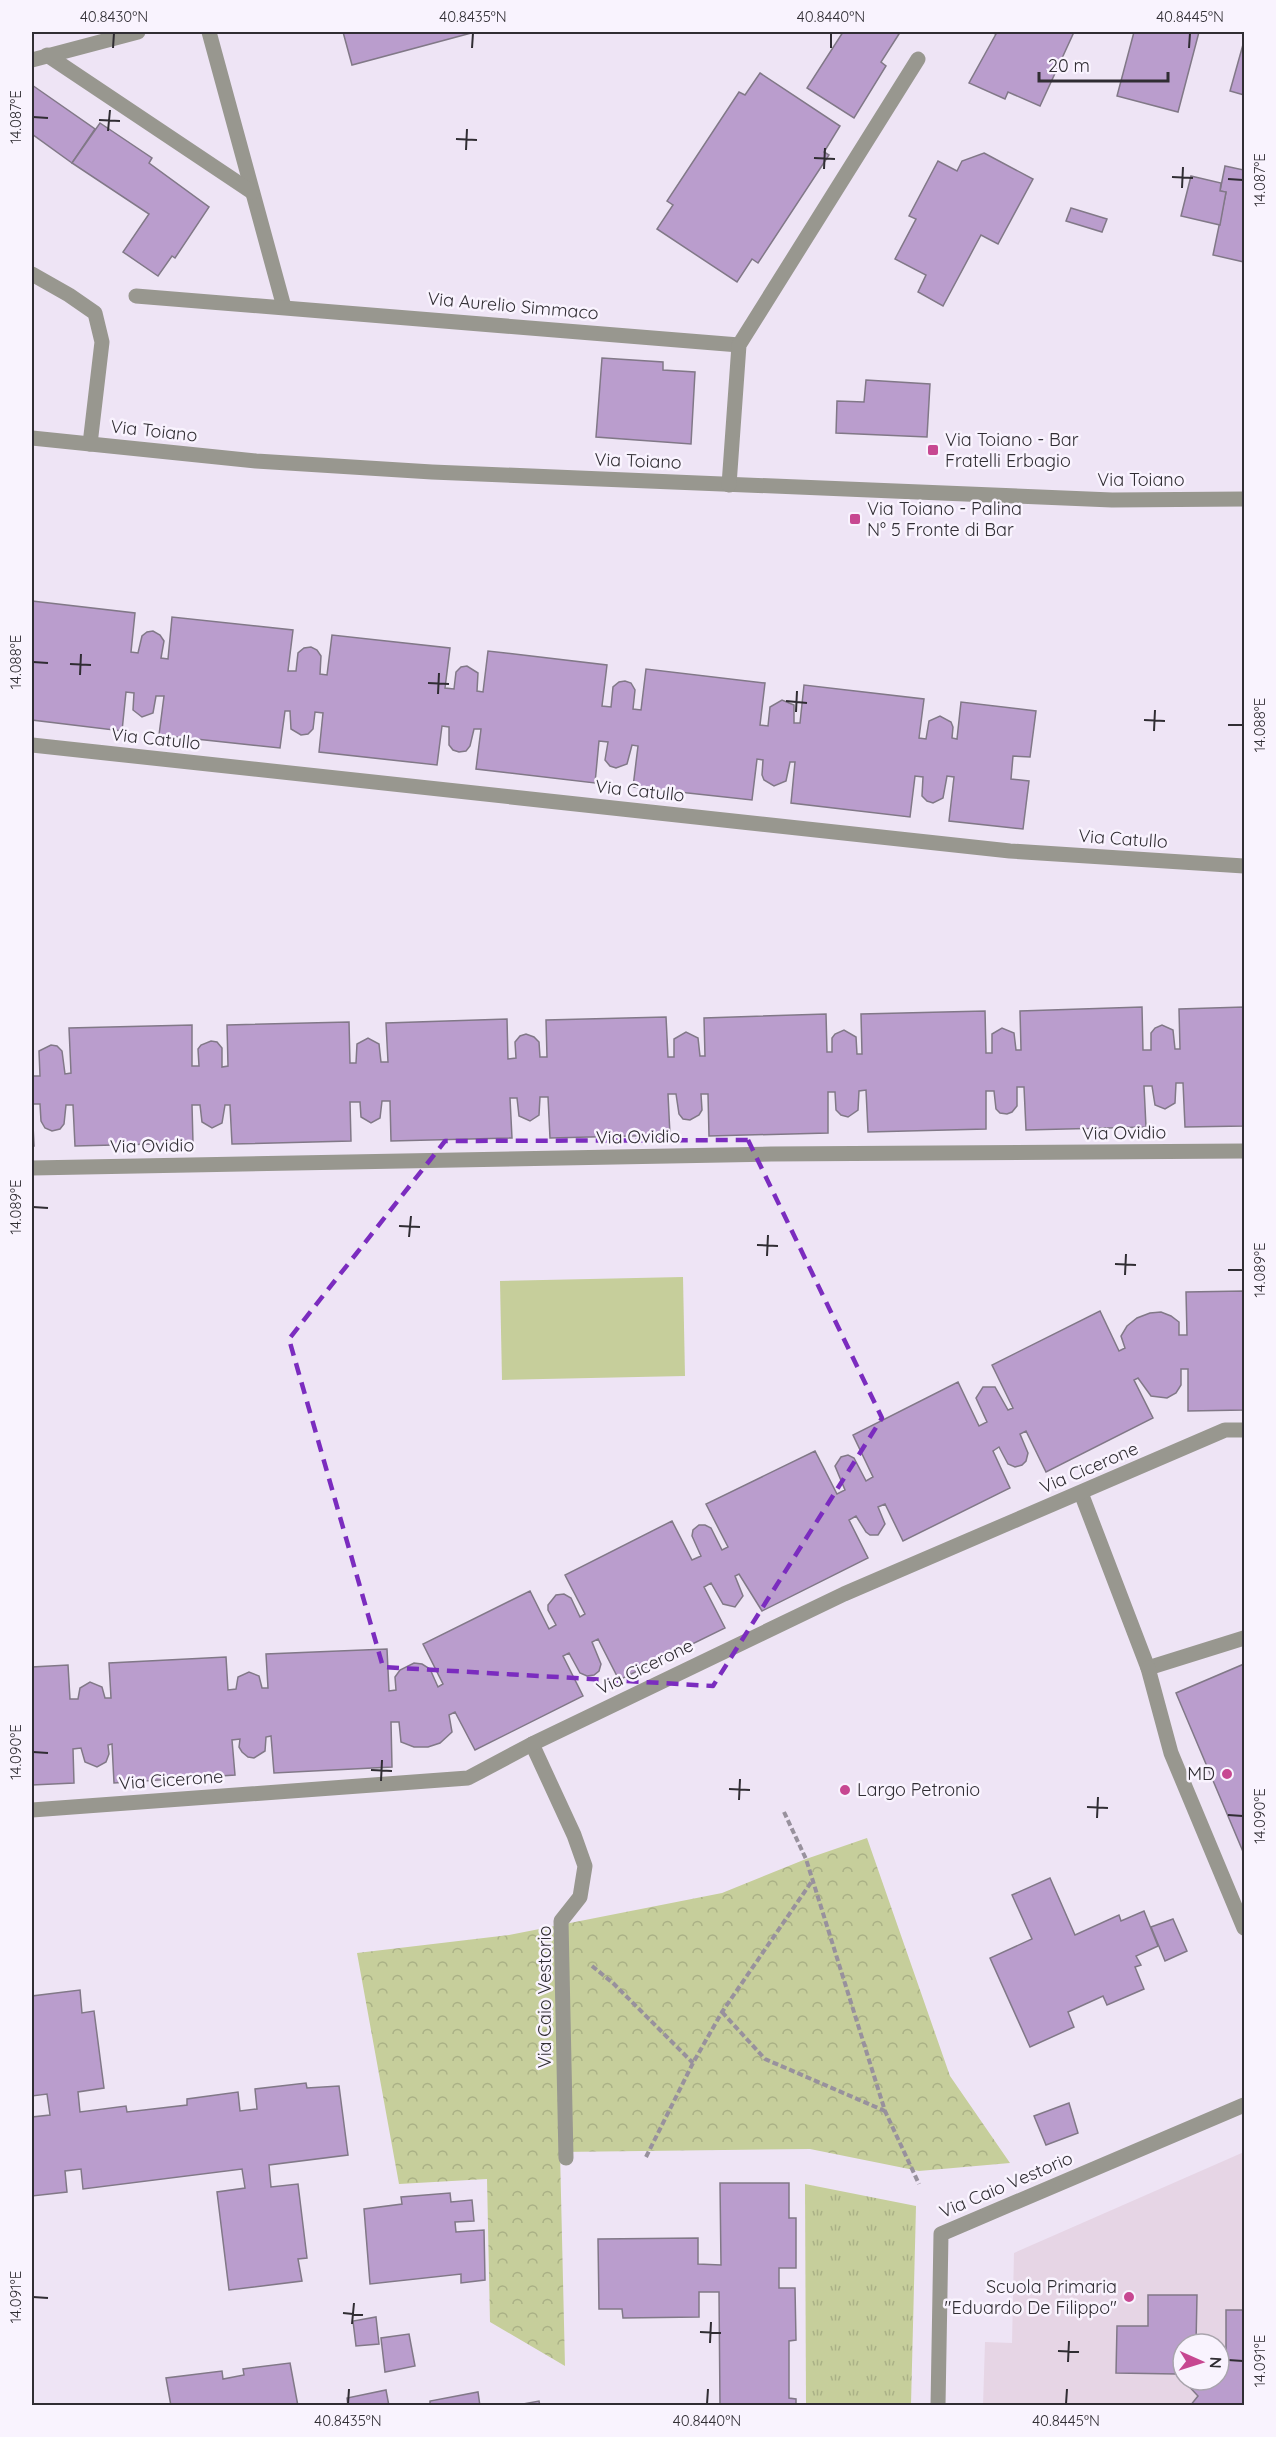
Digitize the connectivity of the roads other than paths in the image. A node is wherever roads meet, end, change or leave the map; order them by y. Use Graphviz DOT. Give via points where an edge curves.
graph roads {
  1 [pos="138,32"];
  2 [pos="209,32"];
  3 [pos="47,56"];
  4 [pos="918,59"];
  5 [pos="32,60"];
  6 [pos="252,192"];
  7 [pos="32,274"];
  8 [pos="136,296"];
  9 [pos="284,307"];
  10 [pos="739,345"];
  11 [pos="32,438"];
  12 [pos="90,444"];
  13 [pos="729,485"];
  14 [pos="1245,500"];
  15 [pos="32,745"];
  16 [pos="1245,866"];
  17 [pos="1245,1151"];
  18 [pos="32,1168"];
  19 [pos="1245,1430"];
  20 [pos="1081,1492"];
  21 [pos="1245,1638"];
  22 [pos="1148,1668"];
  23 [pos="532,1744"];
  24 [pos="32,1810"];
  25 [pos="1245,1928"];
  26 [pos="1245,2106"];
  27 [pos="566,2158"];
  28 [pos="938,2406"];
  1 -- 3 [label="street"];
  2 -- 6 [label="street"];
  3 -- 5 [label="street"];
  3 -- 6 [label="street"];
  4 -- 10 [label="street"];
  6 -- 9 [label="street"];
  7 -- 12 [label="street" via="95,313 102,342"];
  8 -- 9 [label="street, Via Aurelio Simmaco"];
  9 -- 10 [label="street, Via Aurelio Simmaco"];
  10 -- 13 [label="street"];
  11 -- 12 [label="street, Via Toiano"];
  12 -- 13 [label="street, Via Toiano" via="256,461"];
  13 -- 14 [label="street, Via Toiano" via="1112,500"];
  15 -- 16 [label="street, Via Catullo" via="1010,850"];
  17 -- 18 [label="street, Via Ovidio" via="771,1154"];
  19 -- 20 [label="street, Via Cicerone" via="1225,1430"];
  20 -- 22 [label="street"];
  20 -- 23 [label="street, Via Cicerone" via="844,1594"];
  21 -- 22 [label="street"];
  22 -- 25 [label="street" via="1171,1754"];
  23 -- 24 [label="street, Via Cicerone" via="468,1778"];
  23 -- 27 [label="street, Via Caio Vestorio" via="585,1866 580,1897 561,1921"];
  26 -- 28 [label="street, Via Caio Vestorio" via="941,2234"];
}
